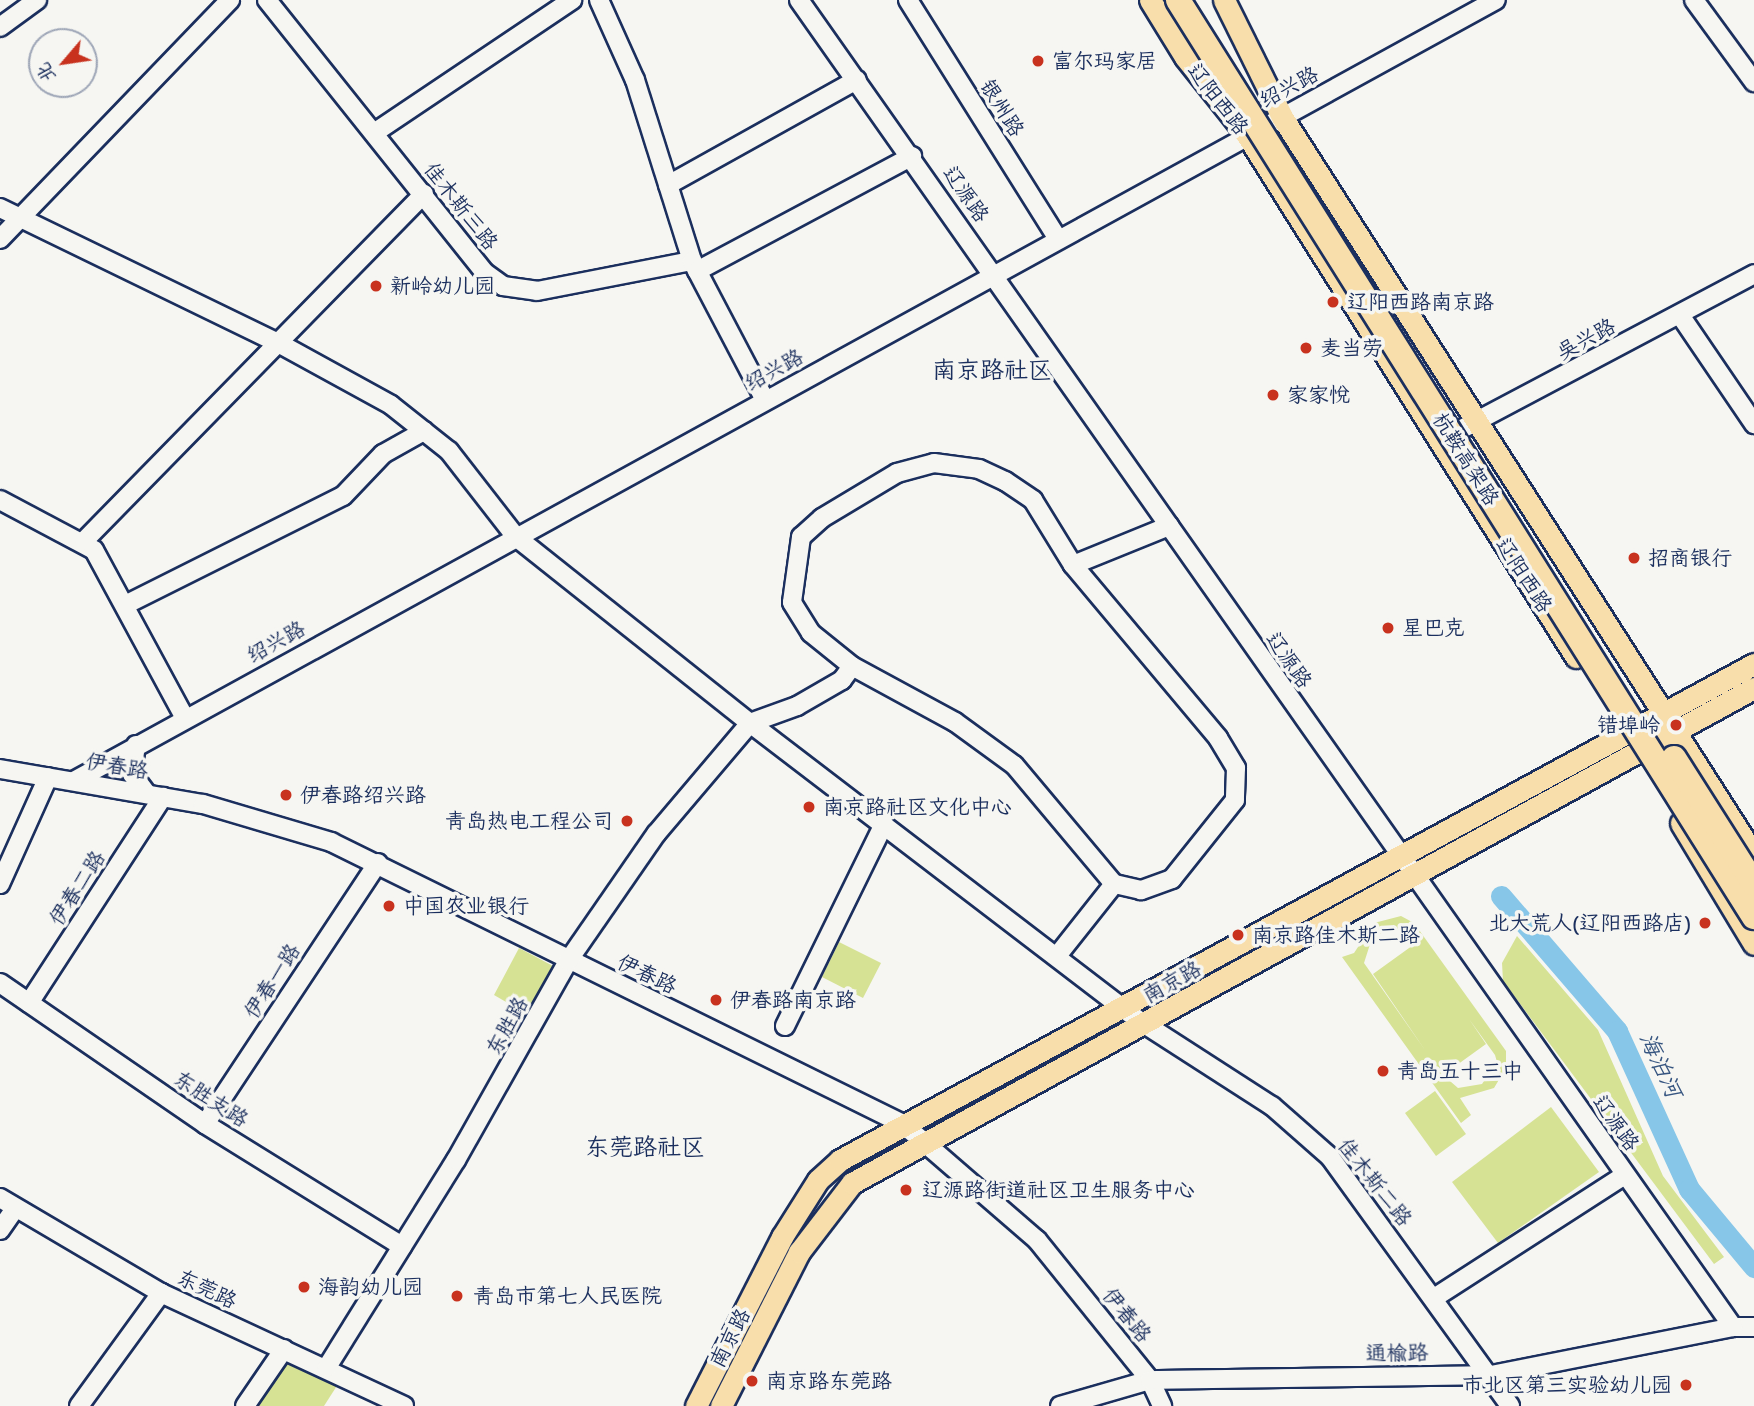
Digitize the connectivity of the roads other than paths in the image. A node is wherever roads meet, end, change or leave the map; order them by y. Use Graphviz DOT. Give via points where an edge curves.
graph roads {
  1 [pos="37,0"];
  2 [pos="230,0"];
  3 [pos="267,0"];
  4 [pos="572,0"];
  5 [pos="599,0"];
  6 [pos="799,0"];
  7 [pos="908,0"];
  8 [pos="1150,0"];
  9 [pos="1178,0"];
  10 [pos="1195,0"];
  11 [pos="1224,0"];
  12 [pos="1496,0"];
  13 [pos="1694,0"];
  14 [pos="0,27"];
  15 [pos="857,80"];
  16 [pos="1754,82"];
  17 [pos="1282,117"];
  18 [pos="374,133"];
  19 [pos="1247,135"];
  20 [pos="912,156"];
  21 [pos="668,185"];
  22 [pos="424,194"];
  23 [pos="0,208"];
  24 [pos="22,217"];
  25 [pos="0,239"];
  26 [pos="1058,239"];
  27 [pos="695,266"];
  28 [pos="1754,274"];
  29 [pos="994,275"];
  30 [pos="1680,315"];
  31 [pos="282,345"];
  32 [pos="765,401"];
  33 [pos="1478,421"];
  34 [pos="1754,425"];
  35 [pos="424,431"];
  36 [pos="1438,442"];
  37 [pos="0,500"];
  38 [pos="1168,526"];
  39 [pos="516,537"];
  40 [pos="84,541"];
  41 [pos="1073,565"];
  42 [pos="127,604"];
  43 [pos="1754,664"];
  44 [pos="852,666"];
  45 [pos="1754,688"];
  46 [pos="1665,713"];
  47 [pos="185,718"];
  48 [pos="750,723"];
  49 [pos="1677,731"];
  50 [pos="1632,744"];
  51 [pos="136,746"];
  52 [pos="0,769"];
  53 [pos="48,777"];
  54 [pos="74,781"];
  55 [pos="155,796"];
  56 [pos="884,824"];
  57 [pos="1754,855"];
  58 [pos="1396,856"];
  59 [pos="378,863"];
  60 [pos="1410,875"];
  61 [pos="0,884"];
  62 [pos="1114,884"];
  63 [pos="1754,884"];
  64 [pos="1754,917"];
  65 [pos="1754,944"];
  66 [pos="1057,956"];
  67 [pos="568,961"];
  68 [pos="0,983"];
  69 [pos="29,1003"];
  70 [pos="1125,1007"];
  71 [pos="1143,1023"];
  72 [pos="785,1026"];
  73 [pos="205,1124"];
  74 [pos="903,1124"];
  75 [pos="927,1140"];
  76 [pos="1625,1175"];
  77 [pos="0,1198"];
  78 [pos="14,1210"];
  79 [pos="0,1230"];
  80 [pos="402,1246"];
  81 [pos="160,1293"];
  82 [pos="1434,1298"];
  83 [pos="1733,1327"];
  84 [pos="1754,1327"];
  85 [pos="284,1349"];
  86 [pos="327,1367"];
  87 [pos="1491,1375"];
  88 [pos="1150,1380"];
  89 [pos="79,1406"];
  90 [pos="245,1406"];
  91 [pos="404,1406"];
  92 [pos="696,1406"];
  93 [pos="721,1406"];
  94 [pos="1060,1406"];
  95 [pos="1162,1406"];
  96 [pos="1510,1406"];
  1 -- 14 [label="street"];
  2 -- 24 [label="street"];
  3 -- 18 [label="street, 佳木斯三路"];
  4 -- 18 [label="street"];
  5 -- 21 [label="street" via="635,79"];
  6 -- 15 [label="street, 辽源路"];
  7 -- 26 [label="street, 银州路"];
  8 -- 19 [label="main road, 辽阳西路" via="1185,57"];
  9 -- 64 [label="highway, 杭鞍高架路, bridge"];
  10 -- 63 [label="highway, 杭鞍高架路, bridge"];
  11 -- 17 [label="main road, 辽阳西路"];
  12 -- 17 [label="street, 绍兴路"];
  13 -- 16 [label="street"];
  15 -- 20 [label="street, 辽源路"];
  15 -- 21 [label="street"];
  17 -- 19 [label="street, 绍兴路"];
  17 -- 33 [label="main road, 辽阳西路"];
  18 -- 22 [label="street, 佳木斯三路"];
  19 -- 26 [label="street, 绍兴路"];
  19 -- 36 [label="main road, 辽阳西路"];
  20 -- 27 [label="street, 佳木斯三路"];
  20 -- 29 [label="street, 辽源路"];
  21 -- 27 [label="street"];
  22 -- 27 [label="street, 佳木斯三路" via="484,272 503,286 537,290"];
  22 -- 31 [label="street"];
  23 -- 24 [label="street, 佳木斯二路"];
  24 -- 25 [label="street"];
  24 -- 31 [label="street, 佳木斯二路"];
  26 -- 29 [label="street, 绍兴路"];
  27 -- 32 [label="street"];
  28 -- 30 [label="street, 吴兴路"];
  29 -- 32 [label="street, 绍兴路"];
  29 -- 38 [label="street, 辽源路"];
  30 -- 33 [label="street, 吴兴路"];
  30 -- 34 [label="street"];
  31 -- 35 [label="street, 佳木斯二路" via="391,405"];
  31 -- 40 [label="street"];
  32 -- 39 [label="street, 绍兴路"];
  33 -- 36 [label="street, 吴兴路"];
  33 -- 46 [label="main road, 辽阳西路"];
  35 -- 39 [label="street, 佳木斯二路" via="449,451"];
  35 -- 42 [label="street" via="383,454 343,496"];
  36 -- 50 [label="main road, 辽阳西路"];
  37 -- 40 [label="street"];
  38 -- 41 [label="street"];
  38 -- 58 [label="street, 辽源路"];
  39 -- 47 [label="street, 绍兴路"];
  39 -- 48 [label="street, 佳木斯二路"];
  40 -- 42 [label="street"];
  41 -- 44 [label="street" via="1033,500 1005,481 979,469 934,463 897,473 801,537 790,581 792,603 811,633"];
  41 -- 62 [label="street" via="1218,738 1236,768 1235,800 1172,879 1141,890"];
  42 -- 47 [label="street"];
  43 -- 46 [label="main road, 南京路"];
  44 -- 48 [label="street" via="842,680 797,706"];
  44 -- 62 [label="street" via="955,722 1014,765"];
  45 -- 49 [label="main road, 南京路"];
  46 -- 49 [label="main road, 辽阳西路"];
  46 -- 50 [label="main road, 南京路"];
  47 -- 51 [label="street, 绍兴路"];
  48 -- 56 [label="street, 佳木斯二路"];
  48 -- 67 [label="street, 东胜路" via="679,802"];
  49 -- 50 [label="main road, 南京路"];
  49 -- 57 [label="main road, 辽阳西路"];
  50 -- 58 [label="main road, 南京路"];
  50 -- 60 [label="main road, 南京路"];
  50 -- 65 [label="main road, 辽阳西路"];
  51 -- 54 [label="street, 绍兴路"];
  51 -- 55 [label="street" via="132,774"];
  52 -- 53 [label="street, 伊春路"];
  53 -- 54 [label="street, 伊春路"];
  53 -- 61 [label="street"];
  54 -- 55 [label="street, 伊春路"];
  55 -- 59 [label="street, 伊春路" via="269,822"];
  55 -- 69 [label="street, 伊春二路"];
  56 -- 66 [label="street, 佳木斯二路"];
  56 -- 72 [label="street"];
  58 -- 60 [label="street, 辽源路"];
  58 -- 70 [label="main road, 南京路"];
  59 -- 67 [label="street, 伊春路"];
  59 -- 73 [label="street, 伊春一路"];
  60 -- 71 [label="main road, 南京路"];
  60 -- 76 [label="street, 辽源路"];
  62 -- 66 [label="street"];
  66 -- 70 [label="street, 佳木斯二路"];
  67 -- 74 [label="street, 伊春路"];
  67 -- 80 [label="street, 东胜路"];
  68 -- 69 [label="street, 东胜支路"];
  69 -- 73 [label="street, 东胜支路"];
  70 -- 71 [label="street, 佳木斯二路"];
  70 -- 74 [label="main road, 南京路"];
  71 -- 75 [label="main road, 南京路"];
  71 -- 82 [label="street, 佳木斯二路" via="1272,1106 1330,1157"];
  73 -- 80 [label="street, 东胜支路"];
  74 -- 75 [label="street, 伊春路"];
  74 -- 92 [label="main road, 南京路" via="818,1180"];
  75 -- 88 [label="street, 伊春路" via="1037,1240"];
  75 -- 93 [label="main road, 南京路" via="852,1183 829,1206"];
  76 -- 82 [label="street"];
  76 -- 83 [label="street, 辽源路"];
  77 -- 78 [label="street, 东莞路"];
  78 -- 79 [label="street"];
  78 -- 81 [label="street, 东莞路"];
  80 -- 86 [label="street, 东胜路"];
  81 -- 85 [label="street, 东莞路"];
  81 -- 89 [label="street"];
  82 -- 87 [label="street, 佳木斯二路"];
  83 -- 84 [label="street"];
  83 -- 87 [label="street, 通榆路"];
  85 -- 86 [label="street, 东莞路"];
  85 -- 90 [label="street"];
  86 -- 91 [label="street, 东莞路"];
  87 -- 88 [label="street, 通榆路"];
  87 -- 96 [label="street, 佳木斯二路"];
  88 -- 94 [label="street, 通榆路"];
  88 -- 95 [label="street, 伊春路"];
}
